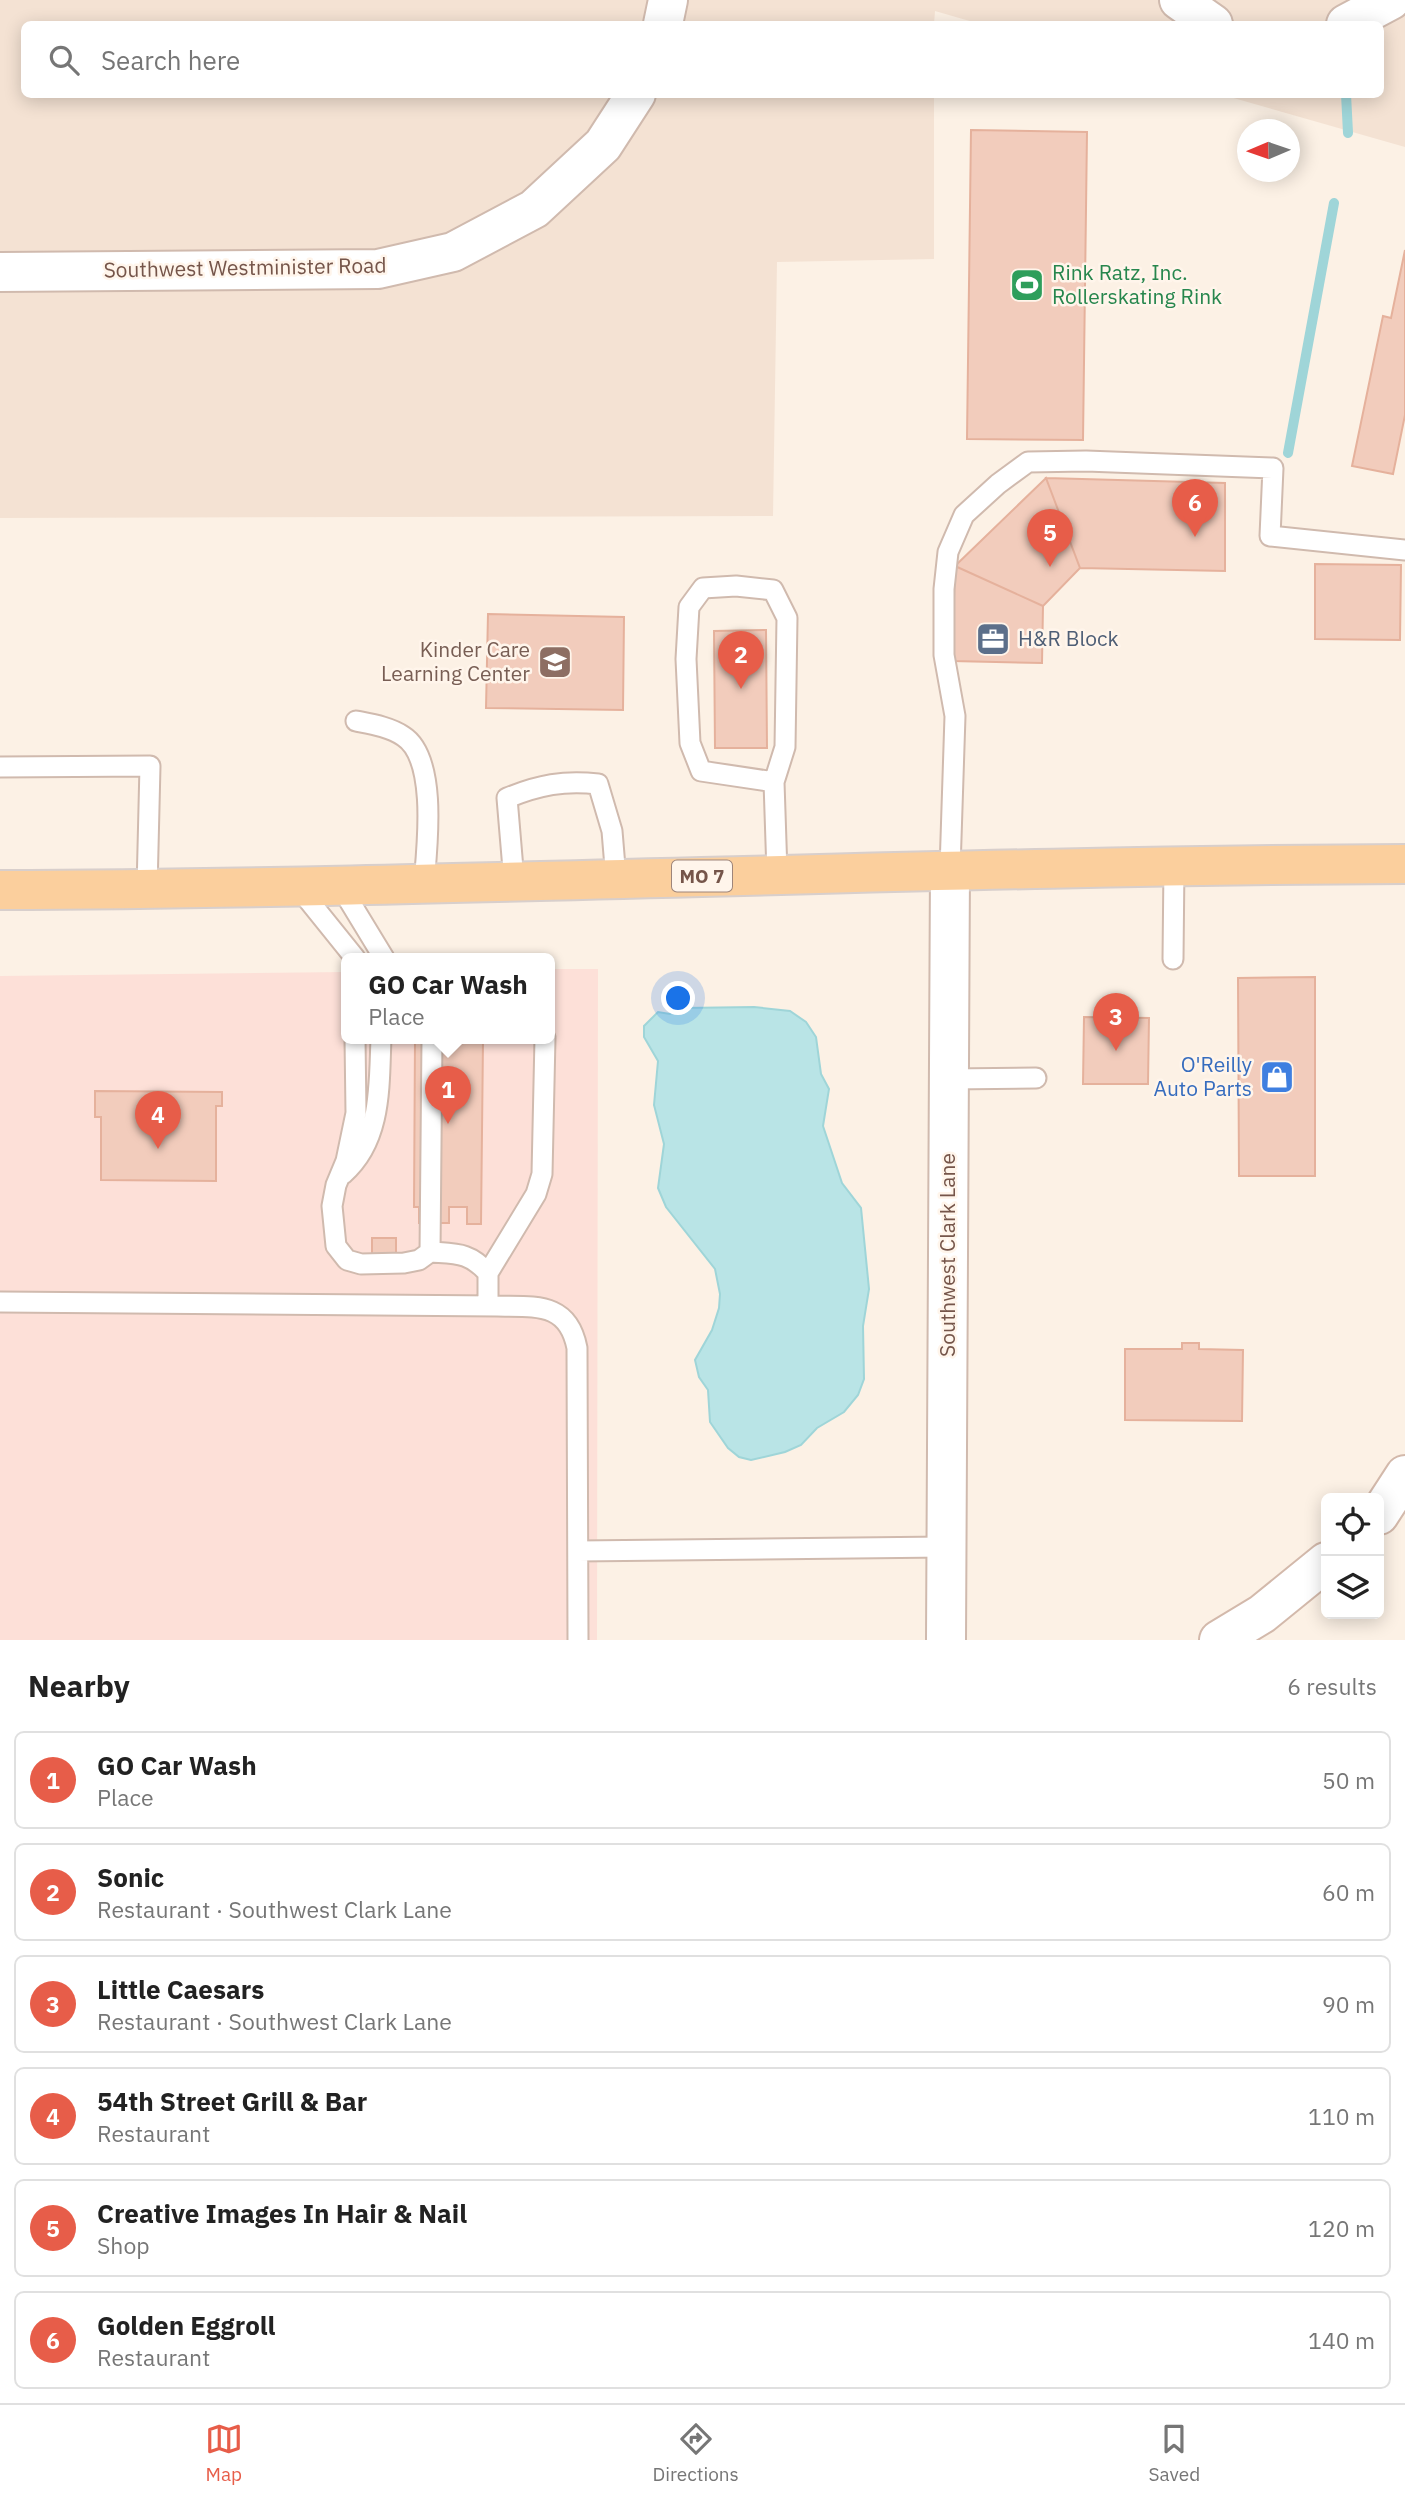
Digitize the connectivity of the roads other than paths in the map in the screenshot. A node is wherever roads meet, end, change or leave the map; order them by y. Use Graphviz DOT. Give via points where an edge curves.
graph roads {
  1 [pos="668,0"];
  2 [pos="1179,0"];
  3 [pos="1391,0"];
  4 [pos="664,21"];
  5 [pos="1209,21"];
  6 [pos="1352,21"];
  7 [pos="633,98"];
  8 [pos="0,272"];
  9 [pos="1405,550"];
  10 [pos="356,722"];
  11 [pos="0,767"];
  12 [pos="774,782"];
  13 [pos="1405,864"];
  14 [pos="1174,865"];
  15 [pos="950,869"];
  16 [pos="777,873"];
  17 [pos="617,879"];
  18 [pos="514,881"];
  19 [pos="424,883"];
  20 [pos="339,884"];
  21 [pos="296,886"];
  22 [pos="147,889"];
  23 [pos="0,890"];
  24 [pos="351,953"];
  25 [pos="381,953"];
  26 [pos="1173,959"];
  27 [pos="355,1044"];
  28 [pos="380,1044"];
  29 [pos="432,1044"];
  30 [pos="545,1044"];
  31 [pos="1036,1078"];
  32 [pos="949,1079"];
  33 [pos="339,1177"];
  34 [pos="430,1252"];
  35 [pos="488,1273"];
  36 [pos="0,1302"];
  37 [pos="488,1306"];
  38 [pos="1405,1475"];
  39 [pos="1384,1507"];
  40 [pos="946,1547"];
  41 [pos="578,1551"];
  42 [pos="1321,1566"];
  43 [pos="578,1640"];
  44 [pos="946,1640"];
  45 [pos="1219,1640"];
  1 -- 4 [label="street"];
  2 -- 5 [label="street"];
  3 -- 6 [label="street"];
  7 -- 8 [label="street, Southwest Westminister Road" via="603,145 534,209 453,252 378,269"];
  9 -- 15 [label="lane" via="1270,536 1273,468 1028,462 964,515 948,552 944,655 955,716"];
  10 -- 19 [label="lane" via="403,736 415,746 429,820"];
  11 -- 22 [label="lane" via="150,766"];
  12 -- 12 [label="lane" via="785,747 787,618 773,590 703,588 689,607 690,743 701,771"];
  12 -- 16 [label="lane"];
  13 -- 14 [label="main road, MO 7"];
  14 -- 15 [label="main road, MO 7"];
  14 -- 26 [label="lane"];
  15 -- 16 [label="main road, MO 7"];
  15 -- 32 [label="street, Southwest Clark Lane"];
  16 -- 17 [label="main road, MO 7"];
  17 -- 18 [label="main road, MO 7"];
  17 -- 18 [label="lane" via="611,831 598,784 576,781 541,784 507,798"];
  18 -- 19 [label="main road, MO 7"];
  19 -- 20 [label="main road, MO 7"];
  20 -- 21 [label="main road, MO 7"];
  20 -- 25 [label="lane"];
  21 -- 22 [label="main road, MO 7"];
  21 -- 24 [label="lane"];
  22 -- 23 [label="main road, MO 7"];
  27 -- 33 [label="lane" via="355,1112"];
  28 -- 33 [label="lane" via="378,1102 370,1134 359,1160"];
  29 -- 34 [label="lane"];
  30 -- 35 [label="lane" via="542,1174 536,1194"];
  31 -- 32 [label="lane"];
  32 -- 40 [label="street, Southwest Clark Lane"];
  33 -- 34 [label="lane" via="332,1227 336,1246 347,1260 404,1264"];
  34 -- 35 [label="lane" via="474,1258"];
  35 -- 37 [label="lane"];
  36 -- 37 [label="lane"];
  37 -- 41 [label="lane" via="540,1307 560,1315 573,1329 577,1348"];
  38 -- 39 [label="street"];
  40 -- 41 [label="lane"];
  40 -- 44 [label="street, Southwest Clark Lane"];
  41 -- 43 [label="lane"];
  42 -- 45 [label="street" via="1262,1614"];
}
